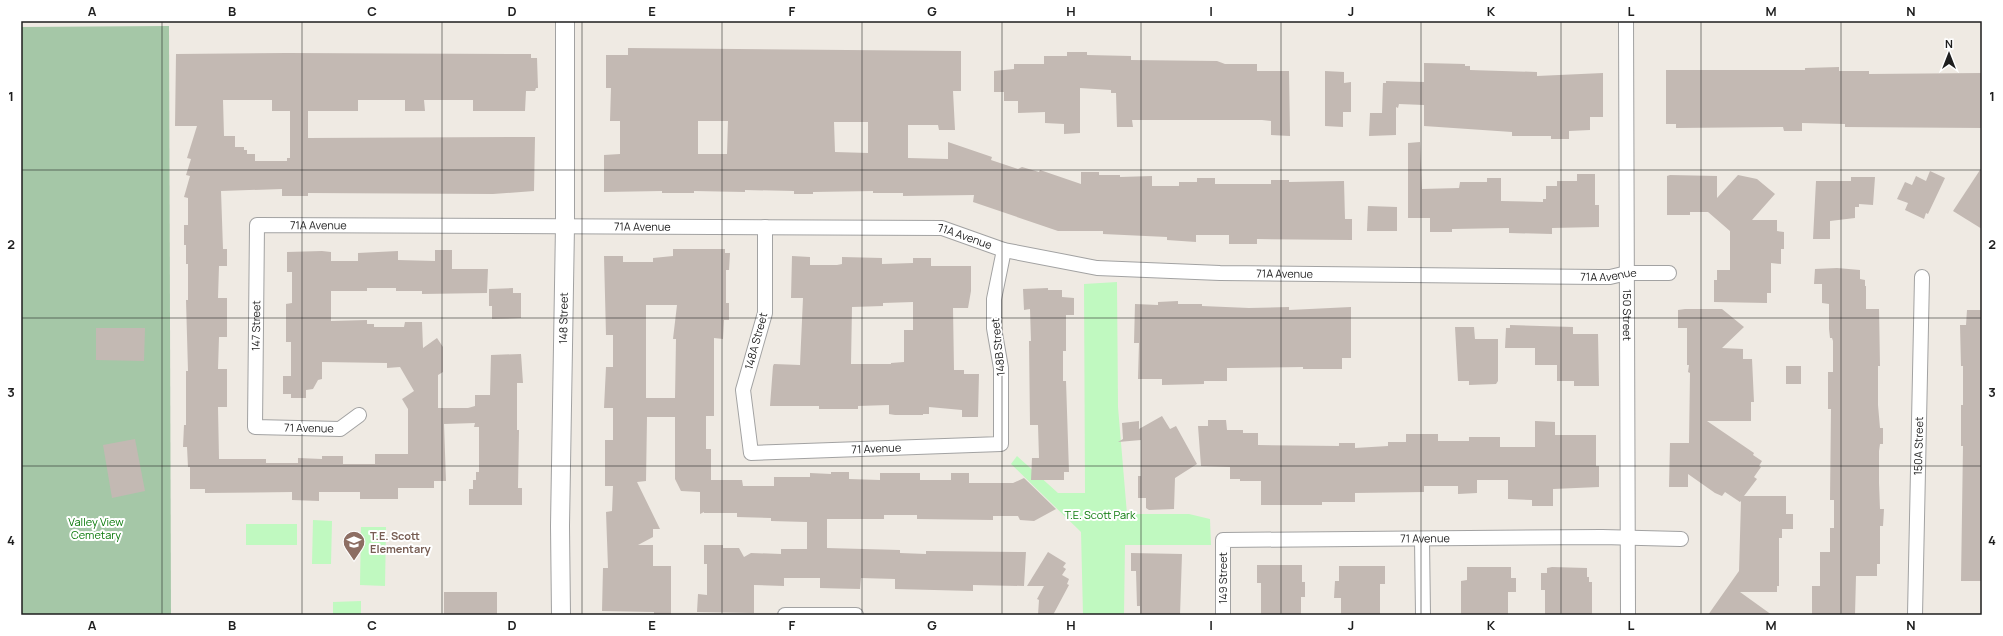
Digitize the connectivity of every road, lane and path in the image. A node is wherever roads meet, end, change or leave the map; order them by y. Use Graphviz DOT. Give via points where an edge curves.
graph roads {
  1 [pos="565,21"];
  2 [pos="1626,21"];
  3 [pos="257,225"];
  4 [pos="565,226"];
  5 [pos="765,227"];
  6 [pos="1004,250"];
  7 [pos="1627,273"];
  8 [pos="1669,273"];
  9 [pos="1922,277"];
  10 [pos="359,415"];
  11 [pos="255,427"];
  12 [pos="1001,444"];
  13 [pos="750,453"];
  14 [pos="1628,537"];
  15 [pos="1422,539"];
  16 [pos="1681,539"];
  17 [pos="1223,540"];
  18 [pos="785,614"];
  19 [pos="561,615"];
  20 [pos="856,615"];
  21 [pos="1223,615"];
  22 [pos="1423,615"];
  23 [pos="1628,615"];
  24 [pos="1915,615"];
  1 -- 4 [label="street, 148 Street"];
  2 -- 7 [label="street, 150 Street"];
  3 -- 4 [label="street, 71A Avenue"];
  3 -- 11 [label="street, 147 Street"];
  4 -- 5 [label="street, 71A Avenue"];
  4 -- 19 [label="street, 148 Street"];
  5 -- 6 [label="street, 71A Avenue" via="942,228"];
  5 -- 13 [label="street, 148A Street" via="765,313 743,390"];
  6 -- 7 [label="street, 71A Avenue" via="1097,268 1220,273 1610,278"];
  6 -- 12 [label="street, 148B Street" via="994,299 994,328 1001,368"];
  7 -- 8 [label="street, 71A Avenue"];
  7 -- 14 [label="street, 150 Street"];
  9 -- 24 [label="street, 150A Street"];
  10 -- 11 [label="street, 71 Avenue" via="340,429"];
  12 -- 13 [label="street, 71 Avenue"];
  14 -- 15 [label="street, 71 Avenue"];
  14 -- 16 [label="street"];
  14 -- 23 [label="street, 150 Street"];
  15 -- 17 [label="street, 71 Avenue"];
  15 -- 22 [label="street"];
  17 -- 21 [label="street, 149 Street"];
  18 -- 20 [label="street"];
}
